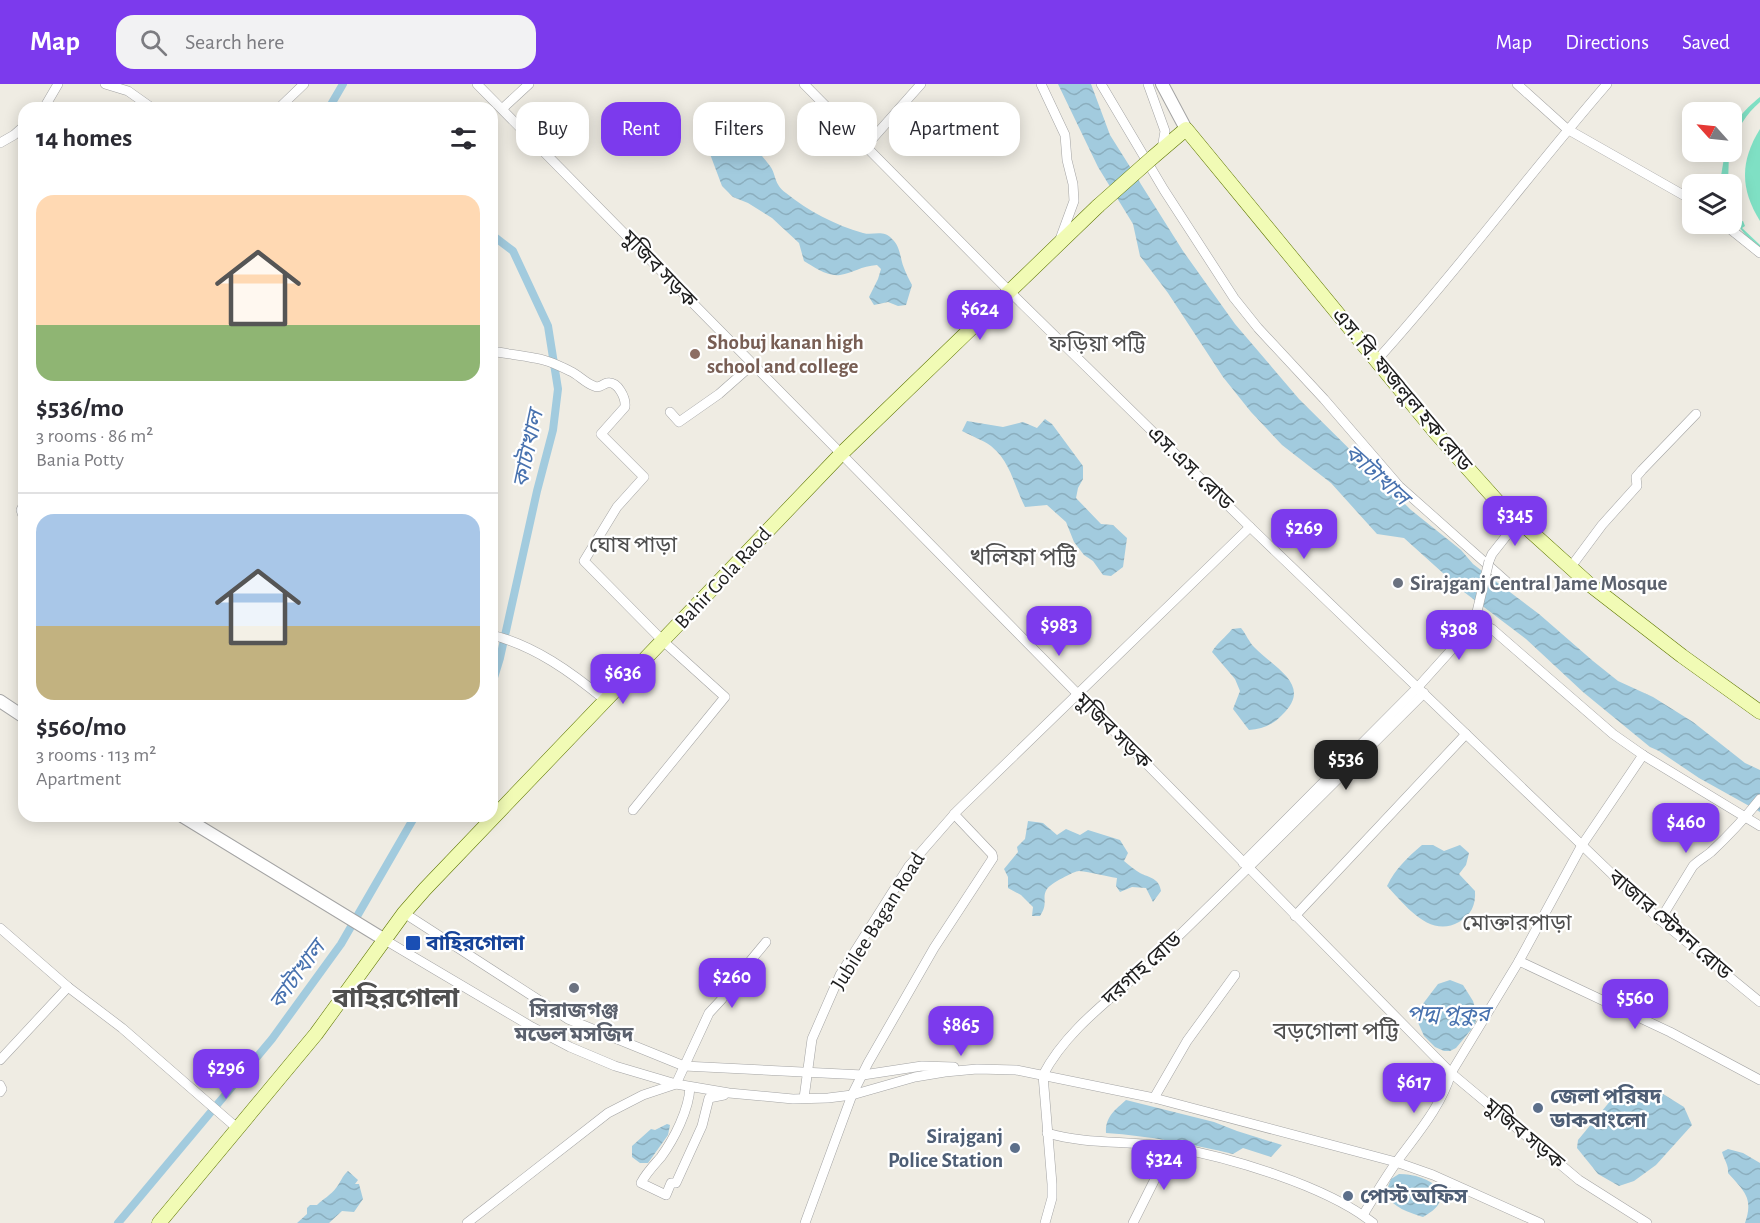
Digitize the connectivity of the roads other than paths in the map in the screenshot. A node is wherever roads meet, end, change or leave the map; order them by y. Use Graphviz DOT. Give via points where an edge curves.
graph roads {
  1 [pos="57,84"];
  2 [pos="105,84"];
  3 [pos="304,84"];
  4 [pos="477,84"];
  5 [pos="529,84"];
  6 [pos="804,84"];
  7 [pos="921,84"];
  8 [pos="1041,84"];
  9 [pos="1101,84"];
  10 [pos="1148,84"];
  11 [pos="1162,84"];
  12 [pos="1517,84"];
  13 [pos="1607,84"];
  14 [pos="47,102"];
  15 [pos="144,102"];
  16 [pos="285,102"];
  17 [pos="495,102"];
  18 [pos="822,102"];
  19 [pos="498,105"];
  20 [pos="502,109"];
  21 [pos="1186,129"];
  22 [pos="1567,129"];
  23 [pos="18,130"];
  24 [pos="877,134"];
  25 [pos="0,143"];
  26 [pos="1157,153"];
  27 [pos="876,156"];
  28 [pos="1682,194"];
  29 [pos="1736,234"];
  30 [pos="1058,244"];
  31 [pos="1760,254"];
  32 [pos="1009,291"];
  33 [pos="498,352"];
  34 [pos="1376,361"];
  35 [pos="753,364"];
  36 [pos="670,412"];
  37 [pos="1696,414"];
  38 [pos="841,454"];
  39 [pos="1518,521"];
  40 [pos="1250,527"];
  41 [pos="1570,568"];
  42 [pos="1507,582"];
  43 [pos="1475,618"];
  44 [pos="498,636"];
  45 [pos="663,641"];
  46 [pos="1421,690"];
  47 [pos="1077,695"];
  48 [pos="605,700"];
  49 [pos="0,702"];
  50 [pos="1760,712"];
  51 [pos="18,713"];
  52 [pos="1466,734"];
  53 [pos="1643,755"];
  54 [pos="1760,799"];
  55 [pos="633,810"];
  56 [pos="498,812"];
  57 [pos="954,814"];
  58 [pos="1747,816"];
  59 [pos="192,822"];
  60 [pos="488,822"];
  61 [pos="1760,826"];
  62 [pos="1582,845"];
  63 [pos="1246,866"];
  64 [pos="404,913"];
  65 [pos="1295,916"];
  66 [pos="1660,920"];
  67 [pos="0,928"];
  68 [pos="381,937"];
  69 [pos="766,942"];
  70 [pos="1519,961"];
  71 [pos="1235,975"];
  72 [pos="68,987"];
  73 [pos="1760,1002"];
  74 [pos="0,1060"];
  75 [pos="684,1066"];
  76 [pos="977,1069"];
  77 [pos="807,1072"];
  78 [pos="1451,1073"];
  79 [pos="863,1075"];
  80 [pos="1043,1075"];
  81 [pos="1760,1080"];
  82 [pos="676,1084"];
  83 [pos="0,1085"];
  84 [pos="690,1087"];
  85 [pos="0,1092"];
  86 [pos="729,1094"];
  87 [pos="852,1095"];
  88 [pos="804,1098"];
  89 [pos="1154,1098"];
  90 [pos="233,1125"];
  91 [pos="1047,1133"];
  92 [pos="1171,1147"];
  93 [pos="1396,1162"];
  94 [pos="1508,1208"];
  95 [pos="1363,1215"];
  96 [pos="159,1223"];
  97 [pos="467,1223"];
  98 [pos="805,1223"];
  99 [pos="1045,1223"];
  100 [pos="1133,1223"];
  101 [pos="1373,1223"];
  102 [pos="1527,1223"];
  103 [pos="1540,1223"];
  104 [pos="1647,1223"];
  1 -- 14 [label="street"];
  2 -- 15 [label="street" via="128,91"];
  3 -- 16 [label="street"];
  4 -- 17 [label="street, মুজিব সড়ক"];
  5 -- 20 [label="street"];
  6 -- 18 [label="street, এস.এস. রোড"];
  7 -- 24 [label="street"];
  8 -- 30 [label="street" via="1065,135 1073,184 1074,201"];
  9 -- 42 [label="street" via="1164,190 1258,328 1399,486"];
  10 -- 26 [label="street" via="1165,131"];
  11 -- 21 [label="street"];
  12 -- 22 [label="street"];
  13 -- 22 [label="street"];
  19 -- 20 [label="street, মুজিব সড়ক"];
  20 -- 35 [label="street, মুজিব সড়ক"];
  21 -- 26 [label="main road, Bahir Gola Raod"];
  21 -- 34 [label="main road, এস. বি. ফজলুল হক রোড"];
  22 -- 28 [label="street"];
  22 -- 34 [label="street" via="1423,310"];
  23 -- 25 [label="street"];
  26 -- 30 [label="main road, Bahir Gola Raod, bridge"];
  27 -- 32 [label="street, এস.এস. রোড"];
  29 -- 31 [label="street"];
  30 -- 32 [label="main road, Bahir Gola Raod"];
  32 -- 38 [label="main road, Bahir Gola Raod"];
  32 -- 40 [label="street, এস.এস. রোড"];
  33 -- 45 [label="street" via="536,358 572,372 594,386 607,383 620,389 625,407 601,434 644,477 617,507 584,561"];
  34 -- 39 [label="main road, এস. বি. ফজলুল হক রোড"];
  35 -- 36 [label="street" via="679,422"];
  35 -- 38 [label="street, মুজিব সড়ক"];
  37 -- 41 [label="street" via="1636,477 1637,486"];
  38 -- 45 [label="main road, Bahir Gola Raod"];
  38 -- 47 [label="street, মুজিব সড়ক"];
  39 -- 41 [label="main road, এস. বি. ফজলুল হক রোড"];
  39 -- 43 [label="street, bridge" via="1492,554"];
  40 -- 46 [label="street, এস.এস. রোড"];
  40 -- 47 [label="street, Jubilee Bagan Road"];
  41 -- 50 [label="main road, এস. বি. ফজলুল হক রোড"];
  43 -- 46 [label="street, দরগাহ রোড"];
  43 -- 53 [label="street"];
  44 -- 48 [label="street" via="538,652"];
  45 -- 48 [label="main road, Bahir Gola Raod"];
  45 -- 55 [label="street" via="725,697"];
  46 -- 52 [label="street, এস.এস. রোড"];
  46 -- 63 [label="street, দরগাহ রোড"];
  47 -- 57 [label="street, Jubilee Bagan Road"];
  47 -- 63 [label="street, মুজিব সড়ক"];
  48 -- 56 [label="main road, Bahir Gola Raod"];
  49 -- 51 [label="street"];
  52 -- 62 [label="street, এস.এস. রোড"];
  52 -- 65 [label="street"];
  53 -- 58 [label="street"];
  53 -- 62 [label="street"];
  54 -- 58 [label="street"];
  57 -- 77 [label="street, Jubilee Bagan Road" via="909,866 840,975 812,1039"];
  57 -- 79 [label="street" via="993,858 934,948"];
  58 -- 61 [label="street"];
  58 -- 66 [label="street" via="1693,866"];
  59 -- 68 [label="street"];
  60 -- 64 [label="main road, Bahir Gola Raod"];
  62 -- 66 [label="street, বাজার স্টেশন রোড"];
  62 -- 70 [label="street"];
  63 -- 65 [label="street, মুজিব সড়ক"];
  63 -- 80 [label="street, দরগাহ রোড" via="1138,976 1086,1019"];
  64 -- 68 [label="main road, Bahir Gola Raod"];
  64 -- 75 [label="street" via="568,1019"];
  65 -- 78 [label="street, মুজিব সড়ক"];
  66 -- 73 [label="street, বাজার স্টেশন রোড"];
  67 -- 72 [label="street"];
  68 -- 82 [label="street" via="570,1047 615,1066"];
  68 -- 90 [label="main road, Bahir Gola Raod" via="309,1042"];
  69 -- 75 [label="street" via="709,1013"];
  70 -- 78 [label="street"];
  70 -- 81 [label="street" via="1670,1032"];
  71 -- 89 [label="street" via="1187,1041"];
  72 -- 74 [label="street"];
  72 -- 90 [label="street" via="122,1028"];
  75 -- 77 [label="street"];
  75 -- 82 [label="street"];
  76 -- 79 [label="street" via="922,1066"];
  76 -- 80 [label="street"];
  76 -- 87 [label="street" via="915,1077"];
  77 -- 79 [label="street"];
  77 -- 88 [label="street, Jubilee Bagan Road"];
  78 -- 93 [label="street" via="1430,1115"];
  78 -- 104 [label="street, মুজিব সড়ক" via="1579,1180"];
  79 -- 87 [label="street"];
  80 -- 89 [label="street"];
  80 -- 91 [label="street"];
  82 -- 84 [label="street"];
  82 -- 97 [label="street" via="608,1113"];
  83 -- 85 [label="street"];
  84 -- 86 [label="street"];
  84 -- 86 [label="street" via="681,1122 641,1183 666,1195 671,1183 676,1183 696,1140 709,1098"];
  86 -- 88 [label="street"];
  87 -- 88 [label="street"];
  87 -- 98 [label="street"];
  89 -- 93 [label="street"];
  90 -- 96 [label="main road, Bahir Gola Raod"];
  91 -- 92 [label="street" via="1071,1140"];
  91 -- 99 [label="street" via="1052,1198"];
  92 -- 95 [label="street" via="1266,1172"];
  92 -- 100 [label="street"];
  93 -- 94 [label="street"];
  93 -- 95 [label="street"];
  94 -- 102 [label="street"];
  94 -- 103 [label="street"];
  95 -- 101 [label="street"];
}
